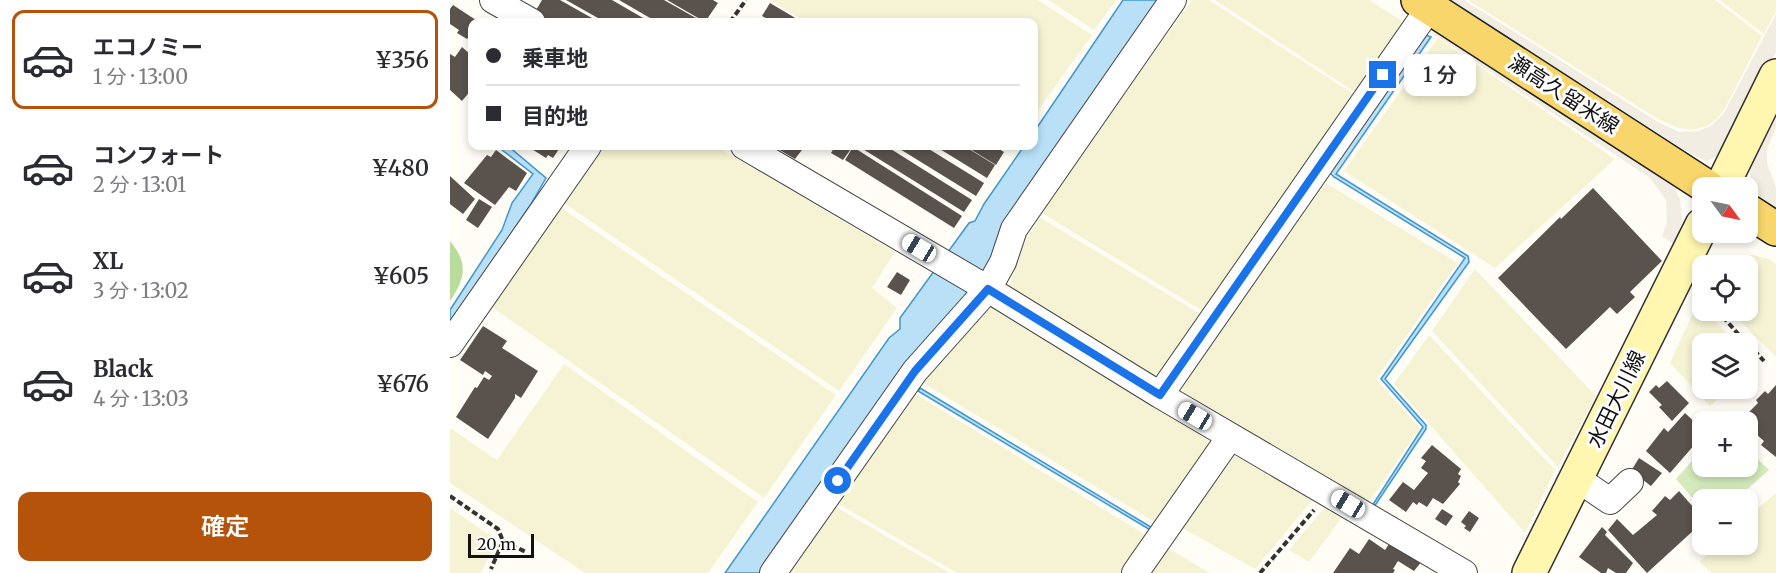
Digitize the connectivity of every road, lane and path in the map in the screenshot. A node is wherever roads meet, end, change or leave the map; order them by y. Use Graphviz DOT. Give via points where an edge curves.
graph roads {
  1 [pos="494,0"];
  2 [pos="746,0"];
  3 [pos="1173,0"];
  4 [pos="1424,4"];
  5 [pos="525,18"];
  6 [pos="733,18"];
  7 [pos="1776,76"];
  8 [pos="585,150"];
  9 [pos="751,150"];
  10 [pos="1692,177"];
  11 [pos="1726,177"];
  12 [pos="1758,217"];
  13 [pos="1776,229"];
  14 [pos="1693,243"];
  15 [pos="985,287"];
  16 [pos="1727,321"];
  17 [pos="1737,333"];
  18 [pos="450,344"];
  19 [pos="1758,356"];
  20 [pos="1764,362"];
  21 [pos="1160,395"];
  22 [pos="1230,436"];
  23 [pos="1576,478"];
  24 [pos="1630,482"];
  25 [pos="1329,492"];
  26 [pos="450,496"];
  27 [pos="503,541"];
  28 [pos="526,552"];
  29 [pos="491,569"];
  30 [pos="773,573"];
  31 [pos="1135,573"];
  32 [pos="1260,573"];
  33 [pos="1464,573"];
  34 [pos="1529,573"];
  1 -- 5 [label="street"];
  2 -- 6 [label="path"];
  3 -- 15 [label="street" via="1014,229 1003,262"];
  4 -- 10 [label="main road, 瀬高久留米線"];
  4 -- 21 [label="street"];
  7 -- 11 [label="main road"];
  8 -- 18 [label="street"];
  9 -- 15 [label="street"];
  12 -- 13 [label="main road"];
  14 -- 23 [label="main road, 水田大川線"];
  15 -- 21 [label="street"];
  15 -- 30 [label="street" via="915,371"];
  16 -- 17 [label="path"];
  19 -- 20 [label="path"];
  21 -- 22 [label="street"];
  22 -- 25 [label="street"];
  22 -- 31 [label="street"];
  23 -- 24 [label="street" via="1610,501"];
  23 -- 34 [label="main road, 水田大川線"];
  25 -- 32 [label="path"];
  25 -- 33 [label="street"];
  26 -- 27 [label="path" via="498,529"];
  27 -- 28 [label="path"];
  27 -- 29 [label="path"];
}
